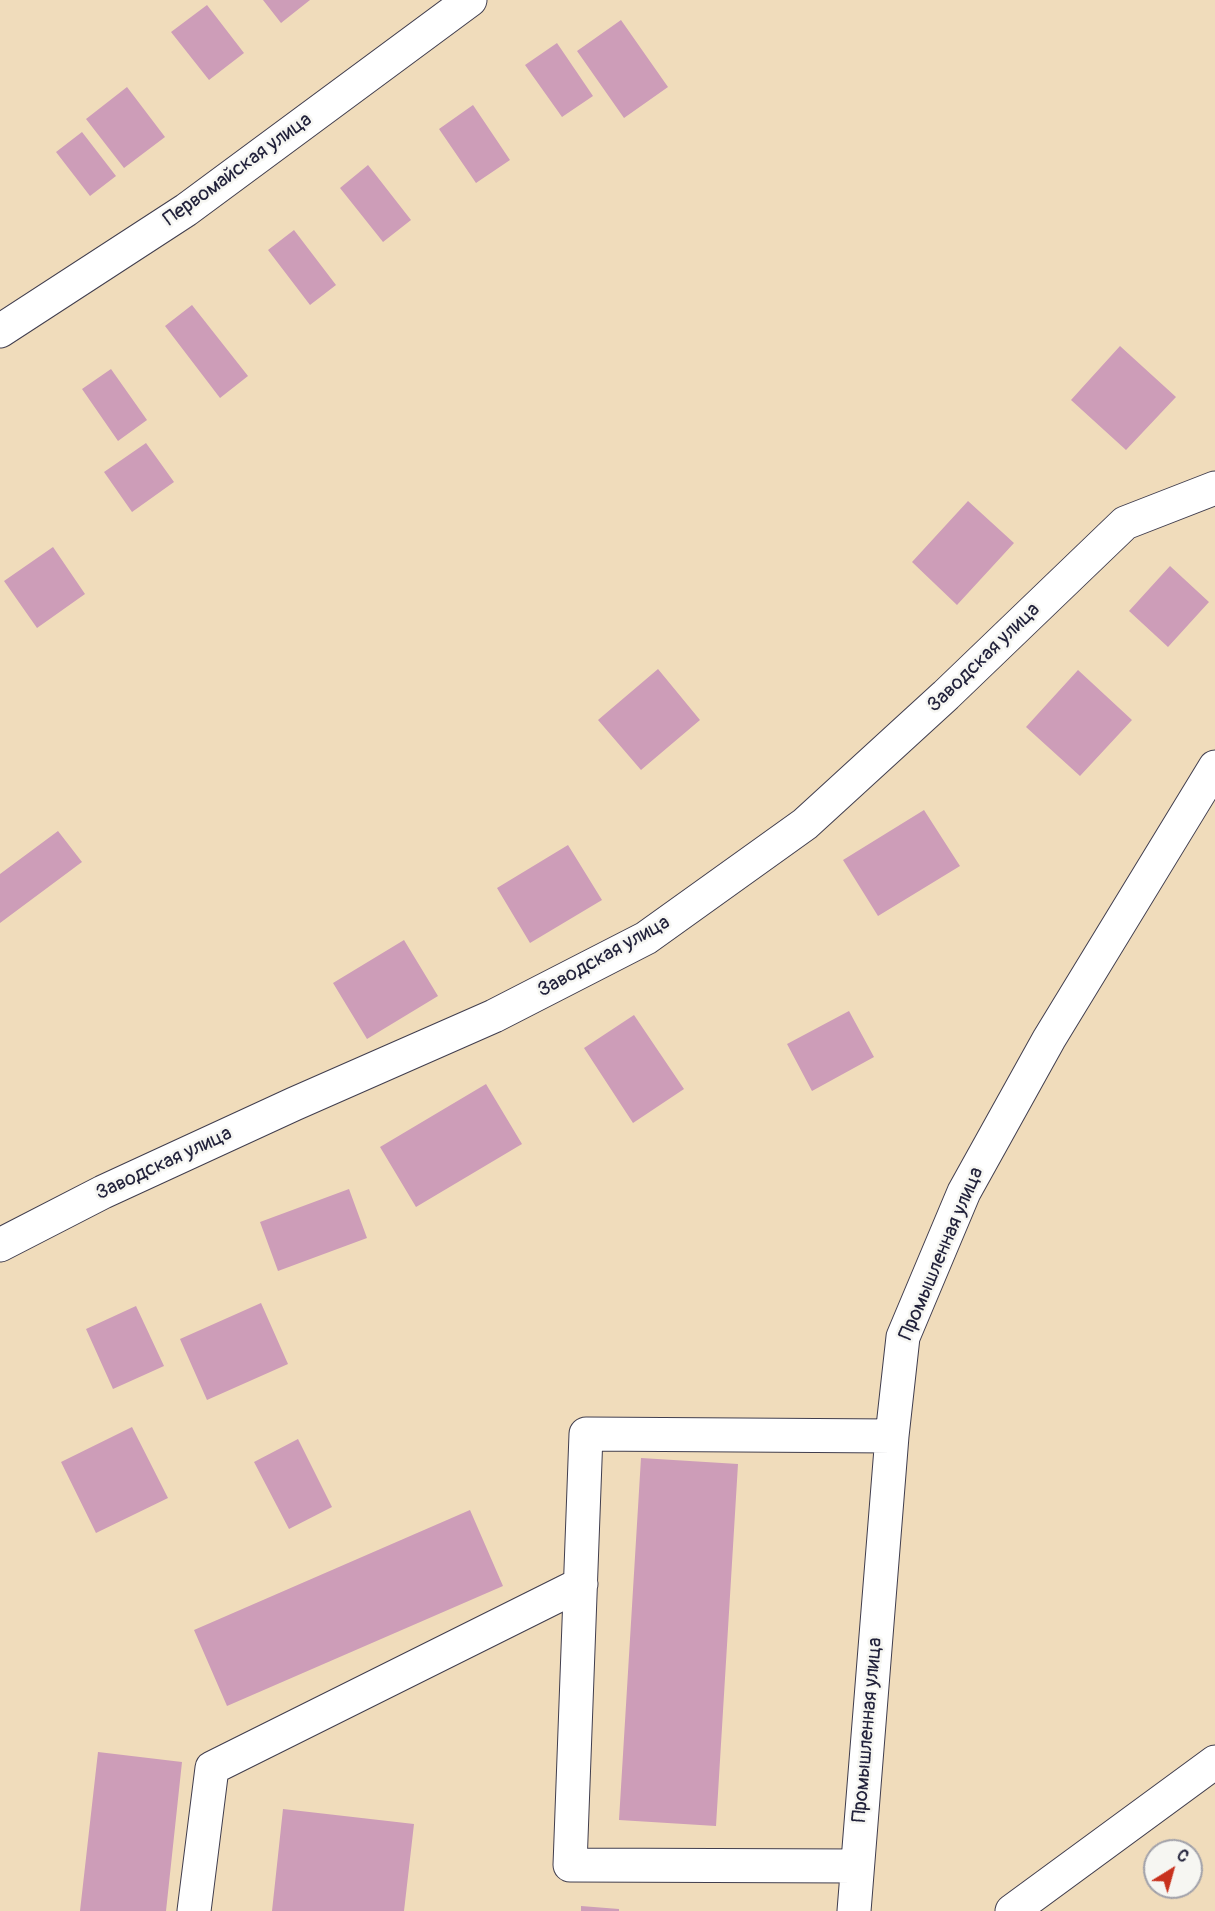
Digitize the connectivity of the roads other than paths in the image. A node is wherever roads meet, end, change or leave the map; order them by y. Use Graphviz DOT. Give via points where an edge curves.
graph roads {
  1 [pos="470,0"];
  2 [pos="0,331"];
  3 [pos="1215,488"];
  4 [pos="1215,767"];
  5 [pos="0,1245"];
  6 [pos="892,1436"];
  7 [pos="581,1584"];
  8 [pos="1215,1762"];
  9 [pos="857,1866"];
  10 [pos="194,1911"];
  11 [pos="854,1911"];
  12 [pos="1012,1911"];
  1 -- 2 [label="street, Первомайская улица" via="186,210"];
  3 -- 5 [label="street, Заводская улица" via="1125,523 805,824 646,938 494,1016 103,1192"];
  4 -- 6 [label="street, Промышленная улица" via="1049,1039 964,1192 903,1337"];
  6 -- 7 [label="street" via="586,1434"];
  6 -- 9 [label="street, Промышленная улица"];
  7 -- 9 [label="street" via="570,1865"];
  7 -- 10 [label="street" via="212,1768"];
  8 -- 12 [label="street"];
  9 -- 11 [label="street, Промышленная улица"];
}
